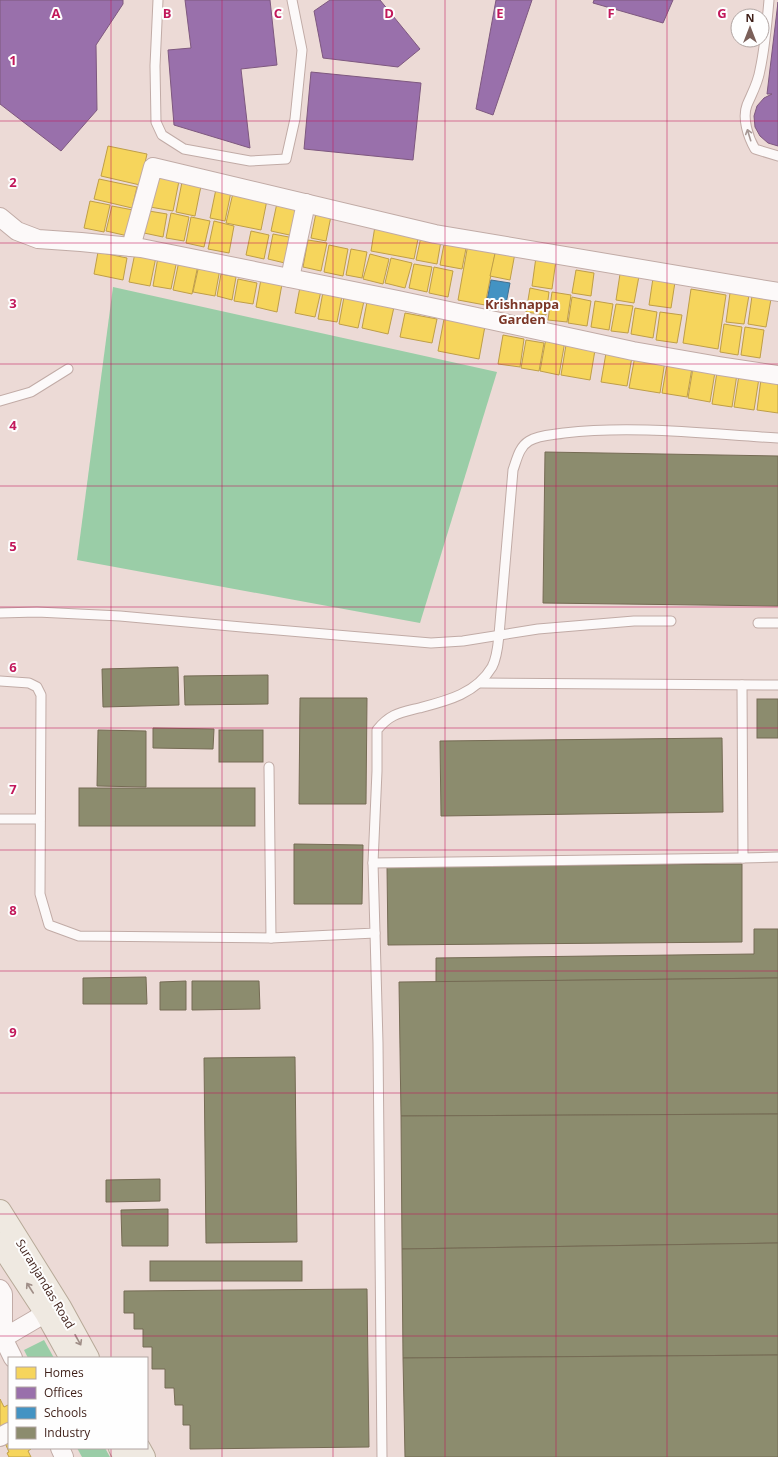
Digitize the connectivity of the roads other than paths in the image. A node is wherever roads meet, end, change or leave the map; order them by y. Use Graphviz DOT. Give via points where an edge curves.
graph roads {
  1 [pos="158,0"];
  2 [pos="292,0"];
  3 [pos="769,0"];
  4 [pos="778,156"];
  5 [pos="306,203"];
  6 [pos="0,217"];
  7 [pos="131,247"];
  8 [pos="290,278"];
  9 [pos="778,292"];
  10 [pos="68,369"];
  11 [pos="778,375"];
  12 [pos="0,401"];
  13 [pos="778,438"];
  14 [pos="0,613"];
  15 [pos="671,621"];
  16 [pos="758,623"];
  17 [pos="778,623"];
  18 [pos="499,635"];
  19 [pos="0,681"];
  20 [pos="481,683"];
  21 [pos="742,685"];
  22 [pos="778,685"];
  23 [pos="269,767"];
  24 [pos="0,819"];
  25 [pos="40,819"];
  26 [pos="778,857"];
  27 [pos="743,858"];
  28 [pos="373,863"];
  29 [pos="375,933"];
  30 [pos="271,938"];
  31 [pos="0,1210"];
  32 [pos="0,1243"];
  33 [pos="0,1289"];
  34 [pos="46,1313"];
  35 [pos="2,1339"];
  36 [pos="12,1357"];
  37 [pos="70,1357"];
  38 [pos="87,1357"];
  39 [pos="382,1457"];
  1 -- 2 [label="lane" via="156,122 162,135 184,148 250,161 286,159 295,119 302,50"];
  4 -- 3 [label="lane, one-way" via="755,149 746,125 746,107 757,85 760,71"];
  5 -- 7 [label="street" via="153,166"];
  5 -- 8 [label="street"];
  5 -- 9 [label="street" via="435,234"];
  6 -- 7 [label="street" via="17,232 38,239"];
  7 -- 8 [label="street"];
  8 -- 11 [label="street" via="633,351"];
  10 -- 12 [label="lane" via="31,392"];
  13 -- 18 [label="lane" via="664,430 590,430 530,440 523,445 513,470"];
  14 -- 18 [label="lane" via="120,616 431,642 462,641"];
  15 -- 18 [label="lane" via="634,621"];
  16 -- 17 [label="lane"];
  18 -- 20 [label="lane" via="492,666"];
  19 -- 25 [label="lane" via="29,683 37,687 41,695"];
  20 -- 21 [label="lane"];
  20 -- 28 [label="lane" via="452,699 399,713 385,720 377,730"];
  21 -- 22 [label="lane"];
  21 -- 27 [label="lane"];
  23 -- 30 [label="lane"];
  24 -- 25 [label="lane"];
  25 -- 30 [label="lane" via="40,894 49,925 79,936"];
  26 -- 27 [label="lane"];
  27 -- 28 [label="lane"];
  28 -- 29 [label="lane"];
  29 -- 30 [label="lane"];
  29 -- 39 [label="lane"];
  31 -- 38 [label="main road, Suranjandas Road, one-way"];
  34 -- 32 [label="main road, Suranjandas Road, one-way"];
  33 -- 35 [label="street" via="3,1294"];
  34 -- 35 [label="street"];
  34 -- 37 [label="main road, Suranjandas Road"];
  35 -- 36 [label="street"];
}
